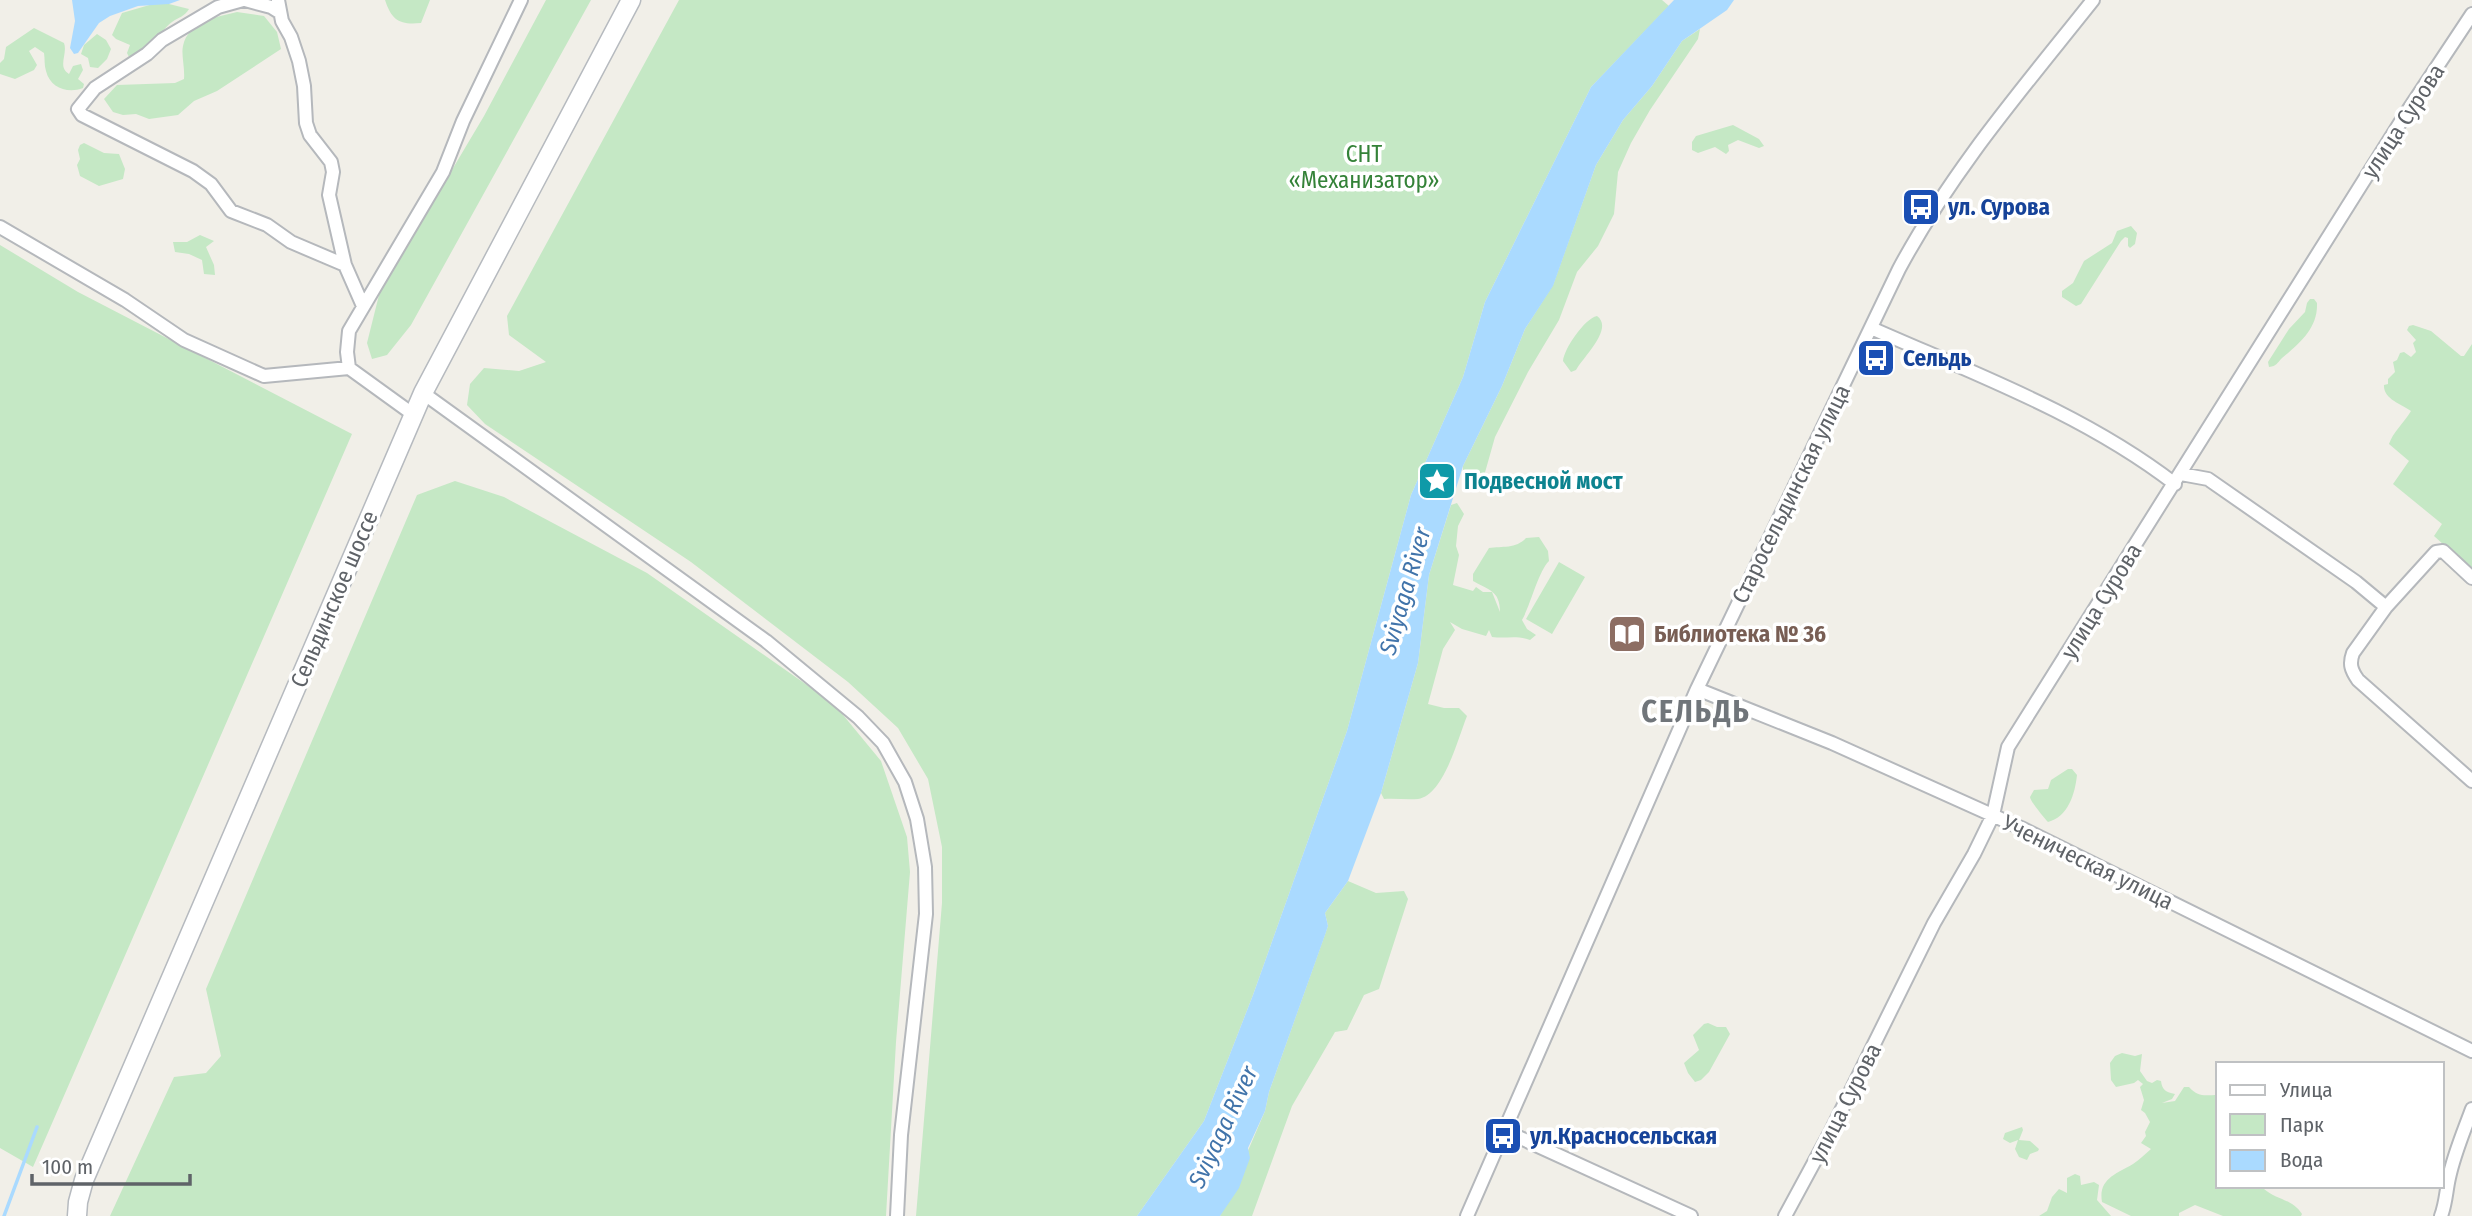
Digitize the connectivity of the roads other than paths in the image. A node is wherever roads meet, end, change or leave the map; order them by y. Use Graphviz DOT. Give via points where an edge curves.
graph roads {
  1 [pos="244,0"];
  2 [pos="521,0"];
  3 [pos="631,0"];
  4 [pos="2093,0"];
  5 [pos="279,6"];
  6 [pos="2472,14"];
  7 [pos="0,227"];
  8 [pos="345,265"];
  9 [pos="363,306"];
  10 [pos="1871,328"];
  11 [pos="349,368"];
  12 [pos="423,393"];
  13 [pos="414,415"];
  14 [pos="2178,479"];
  15 [pos="2472,579"];
  16 [pos="2386,607"];
  17 [pos="1696,689"];
  18 [pos="2472,780"];
  19 [pos="1993,816"];
  20 [pos="2472,1051"];
  21 [pos="2472,1109"];
  22 [pos="1503,1129"];
  23 [pos="77,1216"];
  24 [pos="897,1216"];
  25 [pos="1466,1216"];
  26 [pos="1691,1216"];
  27 [pos="1786,1216"];
  28 [pos="2441,1216"];
  1 -- 5 [label="street"];
  1 -- 8 [label="street" via="218,8 162,40 95,88 78,109 193,171 211,184 230,211"];
  2 -- 9 [label="street" via="443,172"];
  3 -- 12 [label="main road, Сельдинское шоссе"];
  4 -- 10 [label="street, Старосельдинская улица" via="1946,188"];
  5 -- 8 [label="street" via="299,61 306,123 334,172 328,195"];
  6 -- 14 [label="street, улица Сурова"];
  7 -- 11 [label="street" via="184,340 264,376"];
  8 -- 9 [label="street"];
  9 -- 11 [label="street" via="349,331"];
  10 -- 14 [label="street" via="2087,425"];
  10 -- 17 [label="street, Старосельдинская улица"];
  11 -- 13 [label="street"];
  12 -- 13 [label="main road, Сельдинское шоссе"];
  12 -- 24 [label="street" via="766,641 883,743 905,782 925,867 926,914 901,1135"];
  13 -- 23 [label="main road, Сельдинское шоссе" via="84,1180"];
  14 -- 16 [label="street" via="2208,479"];
  14 -- 19 [label="street, улица Сурова" via="2008,747"];
  15 -- 16 [label="street" via="2443,551 2437,552"];
  16 -- 18 [label="street" via="2353,653 2352,670"];
  17 -- 19 [label="street, Ученическая улица" via="1832,743"];
  17 -- 22 [label="street, Старосельдинская улица"];
  19 -- 20 [label="street, Ученическая улица"];
  19 -- 27 [label="street, улица Сурова"];
  21 -- 28 [label="street" via="2457,1148"];
  22 -- 25 [label="street, Старосельдинская улица"];
  22 -- 26 [label="street"];
}
